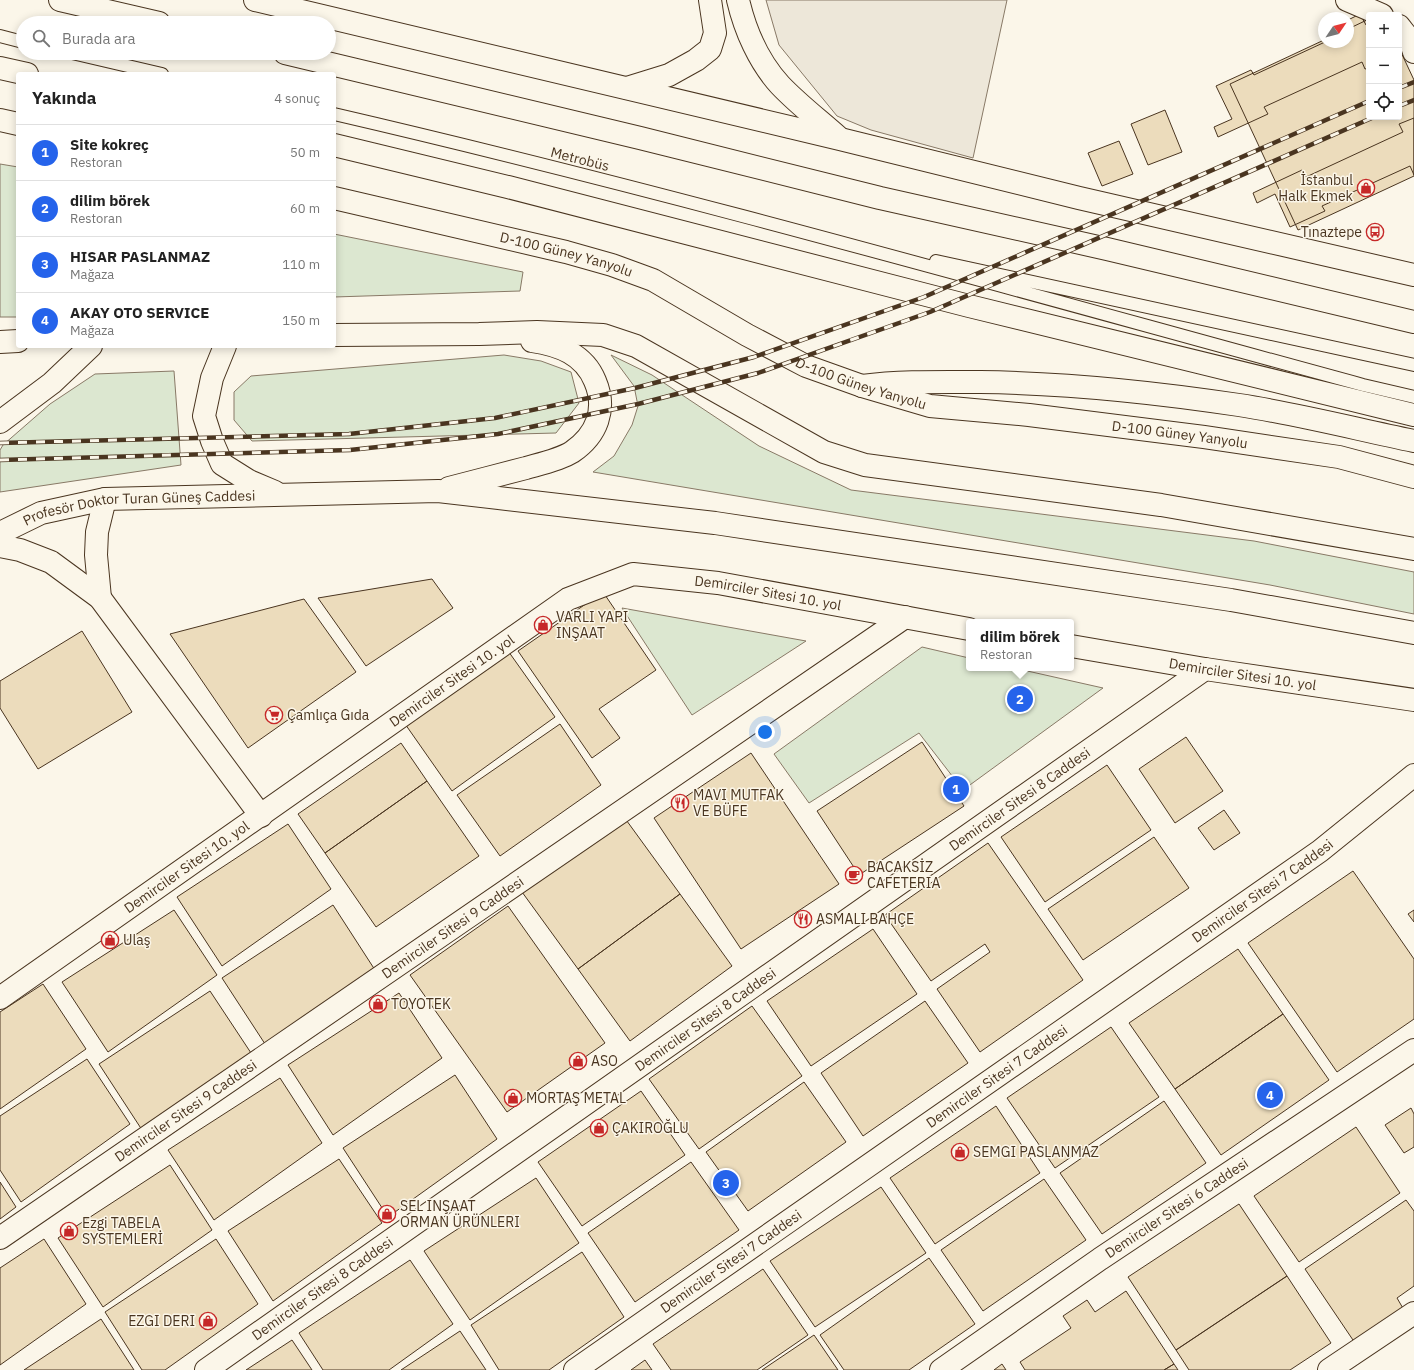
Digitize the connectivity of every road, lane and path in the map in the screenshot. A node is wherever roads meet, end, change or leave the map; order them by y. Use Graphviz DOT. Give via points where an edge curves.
graph roads {
  1 [pos="60,0"];
  2 [pos="255,0"];
  3 [pos="710,0"];
  4 [pos="738,0"];
  5 [pos="1347,0"];
  6 [pos="1375,12"];
  7 [pos="129,16"];
  8 [pos="323,16"];
  9 [pos="336,19"];
  10 [pos="1402,30"];
  11 [pos="0,36"];
  12 [pos="16,40"];
  13 [pos="1414,52"];
  14 [pos="102,60"];
  15 [pos="314,60"];
  16 [pos="0,68"];
  17 [pos="18,72"];
  18 [pos="153,72"];
  19 [pos="627,88"];
  20 [pos="336,114"];
  21 [pos="0,120"];
  22 [pos="16,124"];
  23 [pos="840,139"];
  24 [pos="336,145"];
  25 [pos="336,198"];
  26 [pos="818,236"];
  27 [pos="1414,275"];
  28 [pos="1414,322"];
  29 [pos="479,334"];
  30 [pos="336,335"];
  31 [pos="16,341"];
  32 [pos="0,342"];
  33 [pos="90,348"];
  34 [pos="224,348"];
  35 [pos="1414,365"];
  36 [pos="862,386"];
  37 [pos="1414,397"];
  38 [pos="1414,416"];
  39 [pos="0,422"];
  40 [pos="1414,441"];
  41 [pos="1414,477"];
  42 [pos="438,491"];
  43 [pos="282,495"];
  44 [pos="105,499"];
  45 [pos="0,533"];
  46 [pos="0,546"];
  47 [pos="1414,548"];
  48 [pos="100,598"];
  49 [pos="905,617"];
  50 [pos="966,627"];
  51 [pos="1414,633"];
  52 [pos="1074,647"];
  53 [pos="1205,669"];
  54 [pos="1414,700"];
  55 [pos="1414,775"];
  56 [pos="261,816"];
  57 [pos="0,998"];
  58 [pos="1414,1050"];
  59 [pos="0,1238"];
  60 [pos="1414,1313"];
  61 [pos="206,1370"];
  62 [pos="575,1370"];
  63 [pos="941,1370"];
  64 [pos="1329,1370"];
  1 -- 7 [label="main road"];
  2 -- 8 [label="main road"];
  3 -- 19 [label="main road" via="715,33 710,49 669,75"];
  4 -- 23 [label="main road" via="743,20 760,58 780,85"];
  5 -- 6 [label="main road"];
  9 -- 19 [label="main road"];
  10 -- 13 [label="main road" via="1410,40"];
  11 -- 12 [label="lane"];
  14 -- 18 [label="lane"];
  15 -- 28 [label="main road" via="880,198"];
  16 -- 17 [label="main road"];
  19 -- 23 [label="main road"];
  20 -- 26 [label="lane, Metrobüs"];
  21 -- 22 [label="main road"];
  23 -- 27 [label="main road" via="1079,198"];
  24 -- 38 [label="main road"];
  25 -- 36 [label="main road, D-100 Güney Yanyolu" via="612,265 653,280 806,366"];
  26 -- 35 [label="lane"];
  26 -- 37 [label="lane"];
  29 -- 30 [label="main road"];
  29 -- 42 [label="main road" via="552,344 577,356 591,372 599,391 598,420 590,436 571,453"];
  29 -- 47 [label="main road" via="537,332 603,335 636,346 824,452 865,465 1161,504"];
  31 -- 32 [label="main road"];
  33 -- 39 [label="main road" via="52,383"];
  34 -- 43 [label="main road" via="212,378 204,416 212,441 222,464 249,481"];
  36 -- 40 [label="main road" via="895,382 1079,386 1240,405"];
  36 -- 41 [label="main road, D-100 Güney Yanyolu" via="930,406 1029,415 1219,439 1339,457"];
  42 -- 43 [label="main road, Profesör Doktor Turan Güneş Caddesi"];
  42 -- 51 [label="main road" via="715,523 1231,600"];
  43 -- 44 [label="main road, Profesör Doktor Turan Güneş Caddesi"];
  44 -- 45 [label="main road, Profesör Doktor Turan Güneş Caddesi" via="42,513"];
  44 -- 48 [label="main road" via="96,555"];
  46 -- 48 [label="main road" via="20,550 51,562"];
  48 -- 56 [label="main road"];
  49 -- 50 [label="main road, Demirciler Sitesi 10. yol"];
  49 -- 56 [label="main road, Demirciler Sitesi 10. yol" via="718,583 633,574 568,599"];
  49 -- 59 [label="main road, Demirciler Sitesi 9 Caddesi"];
  52 -- 53 [label="main road, Demirciler Sitesi 10. yol"];
  53 -- 54 [label="main road, Demirciler Sitesi 10. yol"];
  53 -- 61 [label="main road, Demirciler Sitesi 8 Caddesi"];
  55 -- 62 [label="main road, Demirciler Sitesi 7 Caddesi" via="1320,851"];
  56 -- 57 [label="main road, Demirciler Sitesi 10. yol"];
  58 -- 63 [label="main road, Demirciler Sitesi 6 Caddesi" via="1100,1259"];
  60 -- 64 [label="main road"];
}
